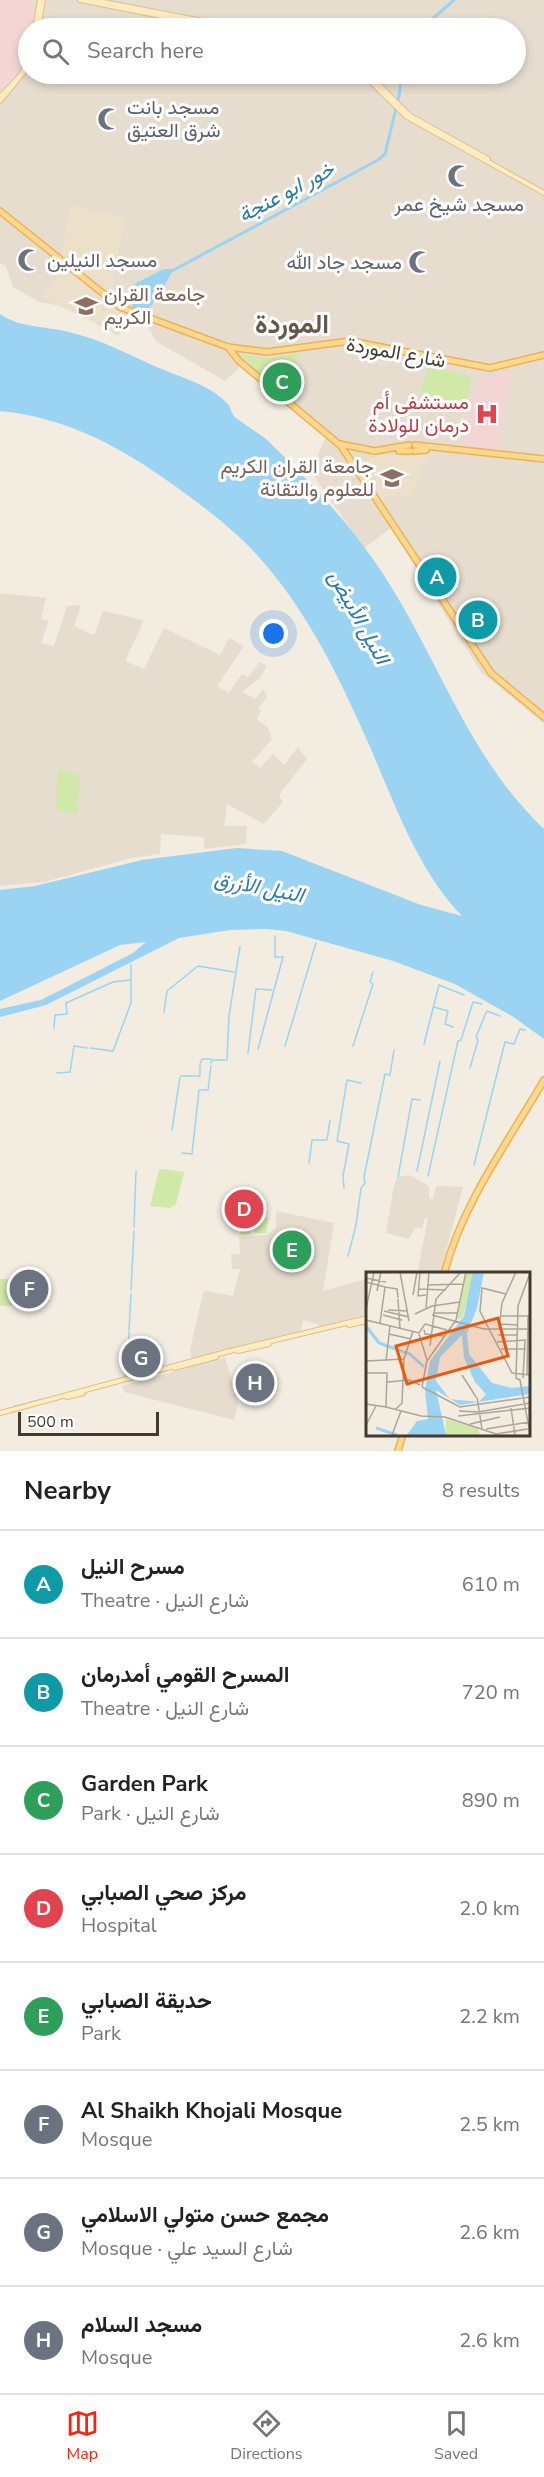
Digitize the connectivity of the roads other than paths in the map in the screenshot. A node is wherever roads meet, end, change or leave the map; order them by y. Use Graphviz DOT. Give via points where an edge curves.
graph roads {
  1 [pos="42,0"];
  2 [pos="80,0"];
  3 [pos="93,0"];
  4 [pos="168,16"];
  5 [pos="39,18"];
  6 [pos="177,18"];
  7 [pos="180,18"];
  8 [pos="18,78"];
  9 [pos="18,79"];
  10 [pos="375,84"];
  11 [pos="0,99"];
  12 [pos="544,192"];
  13 [pos="0,213"];
  14 [pos="228,349"];
  15 [pos="544,356"];
  16 [pos="341,445"];
  17 [pos="544,460"];
  18 [pos="544,717"];
  19 [pos="544,1080"];
  20 [pos="544,1084"];
  21 [pos="515,1131"];
  22 [pos="446,1272"];
  23 [pos="366,1319"];
  24 [pos="0,1414"];
  25 [pos="400,1436"];
  26 [pos="396,1451"];
  1 -- 5 [label="main road"];
  2 -- 4 [label="main road"];
  3 -- 4 [label="main road"];
  4 -- 6 [label="main road"];
  4 -- 7 [label="main road"];
  8 -- 11 [label="main road"];
  9 -- 11 [label="main road"];
  10 -- 12 [label="main road" via="401,110"];
  13 -- 14 [label="main road, شارع الموردة" via="127,312"];
  14 -- 15 [label="main road, شارع الموردة" via="270,354 355,344 489,370"];
  14 -- 16 [label="main road"];
  16 -- 17 [label="main road" via="375,451 412,448"];
  16 -- 18 [label="main road" via="491,673"];
  19 -- 21 [label="main road"];
  20 -- 21 [label="main road"];
  21 -- 22 [label="main road" via="466,1216 452,1245"];
  23 -- 24 [label="main road"];
  25 -- 26 [label="main road"];
}
